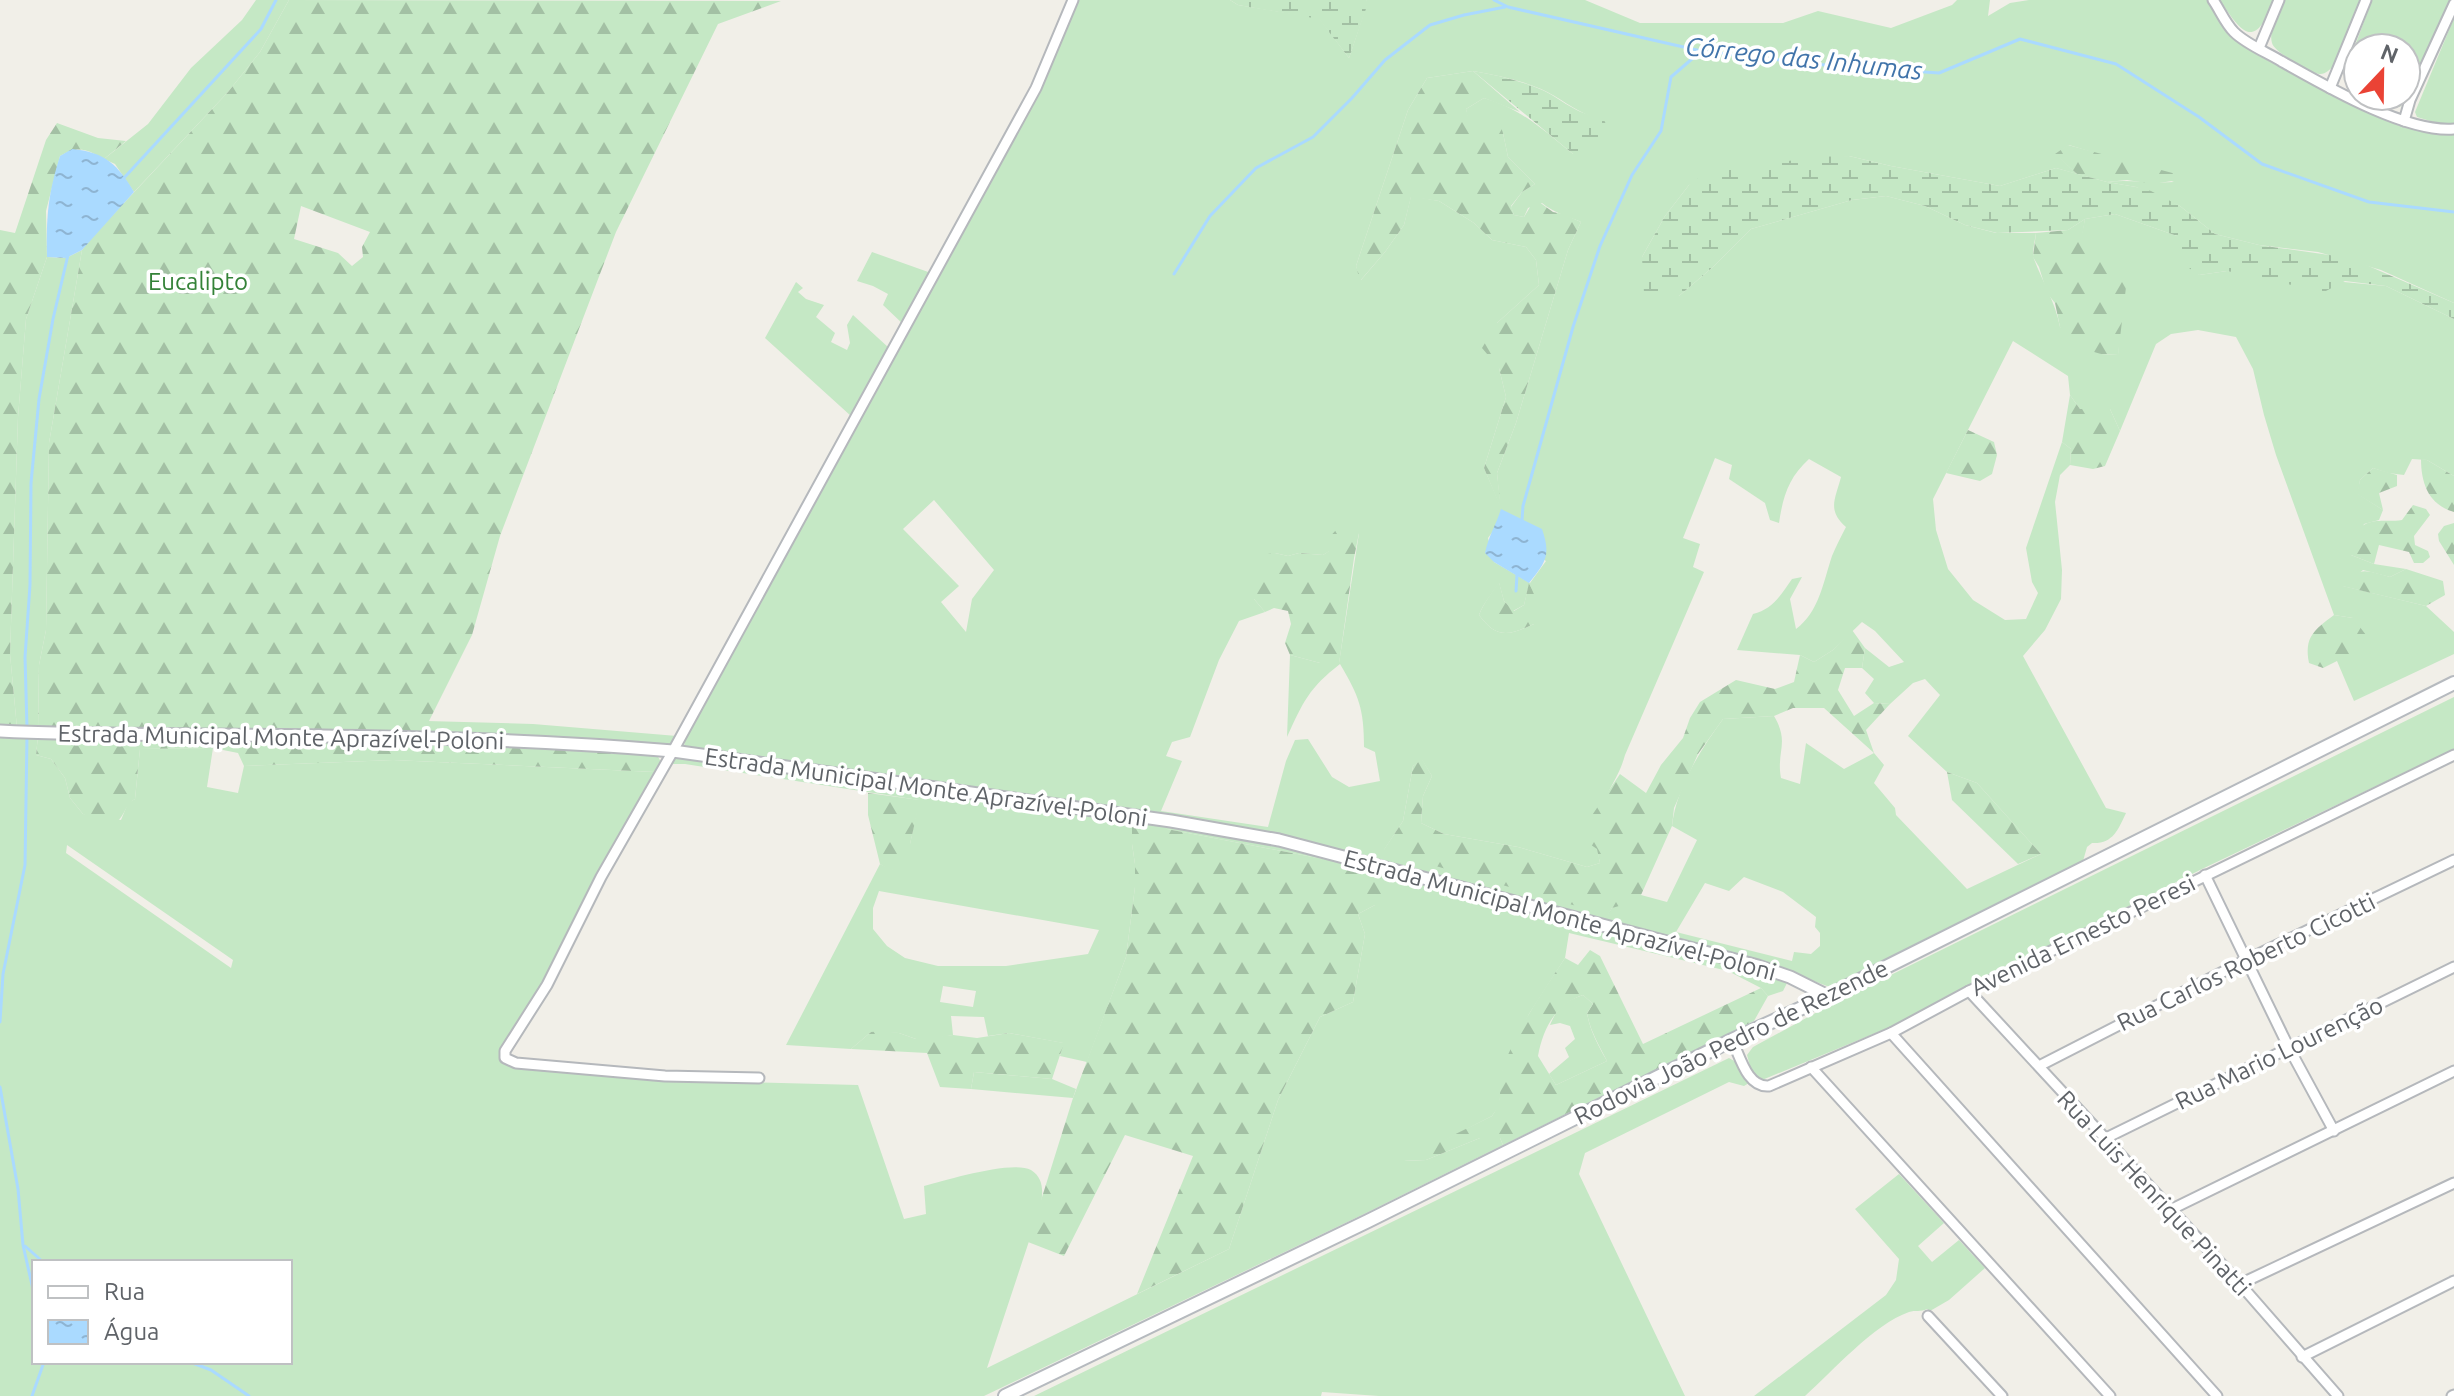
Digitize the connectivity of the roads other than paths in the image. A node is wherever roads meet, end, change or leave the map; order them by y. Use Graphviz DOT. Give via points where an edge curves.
graph roads {
  1 [pos="1073,0"];
  2 [pos="2213,0"];
  3 [pos="2279,0"];
  4 [pos="2366,0"];
  5 [pos="2454,4"];
  6 [pos="2259,48"];
  7 [pos="2330,88"];
  8 [pos="2404,121"];
  9 [pos="2454,129"];
  10 [pos="2454,683"];
  11 [pos="0,731"];
  12 [pos="673,751"];
  13 [pos="2454,755"];
  14 [pos="2454,860"];
  15 [pos="2205,875"];
  16 [pos="2246,960"];
  17 [pos="2454,967"];
  18 [pos="1969,991"];
  19 [pos="1828,996"];
  20 [pos="1891,1033"];
  21 [pos="1732,1040"];
  22 [pos="2289,1048"];
  23 [pos="2039,1066"];
  24 [pos="1811,1067"];
  25 [pos="2454,1071"];
  26 [pos="759,1078"];
  27 [pos="2334,1131"];
  28 [pos="2104,1139"];
  29 [pos="2454,1183"];
  30 [pos="2170,1210"];
  31 [pos="2454,1281"];
  32 [pos="2240,1284"];
  33 [pos="1928,1316"];
  34 [pos="2302,1357"];
  35 [pos="2208,1386"];
  36 [pos="1005,1396"];
  37 [pos="2002,1396"];
  38 [pos="2110,1396"];
  39 [pos="2198,1396"];
  40 [pos="2217,1396"];
  41 [pos="2338,1396"];
  1 -- 12 [label="street" via="1036,88"];
  2 -- 6 [label="street" via="2233,31"];
  3 -- 6 [label="street"];
  4 -- 7 [label="street"];
  5 -- 8 [label="street"];
  6 -- 7 [label="street"];
  7 -- 8 [label="street"];
  8 -- 9 [label="street"];
  10 -- 19 [label="main road, Rodovia João Pedro de Rezende"];
  11 -- 12 [label="street, Estrada Municipal Monte Aprazível-Poloni" via="540,741"];
  12 -- 19 [label="street, Estrada Municipal Monte Aprazível-Poloni" via="1279,840 1758,966"];
  12 -- 26 [label="street" via="504,1055 516,1063"];
  13 -- 15 [label="street, Avenida Ernesto Peresi"];
  14 -- 16 [label="street, Rua Carlos Roberto Cicotti"];
  15 -- 16 [label="street"];
  15 -- 18 [label="street, Avenida Ernesto Peresi"];
  16 -- 22 [label="street"];
  16 -- 23 [label="street, Rua Carlos Roberto Cicotti"];
  17 -- 22 [label="street, Rua Mario Lourenção"];
  18 -- 20 [label="street, Avenida Ernesto Peresi"];
  18 -- 23 [label="street, Rua Luis Henrique Pinatti"];
  19 -- 21 [label="main road, Rodovia João Pedro de Rezende"];
  20 -- 24 [label="street, Avenida Ernesto Peresi"];
  20 -- 35 [label="street"];
  21 -- 24 [label="street, Avenida Ernesto Peresi" via="1757,1085 1769,1086"];
  21 -- 36 [label="main road, Rodovia João Pedro de Rezende"];
  22 -- 27 [label="street"];
  22 -- 28 [label="street, Rua Mario Lourenção"];
  23 -- 28 [label="street, Rua Luis Henrique Pinatti"];
  24 -- 38 [label="street"];
  25 -- 27 [label="street"];
  27 -- 30 [label="street"];
  28 -- 30 [label="street, Rua Luis Henrique Pinatti"];
  29 -- 32 [label="street"];
  30 -- 32 [label="street, Rua Luis Henrique Pinatti"];
  31 -- 34 [label="street"];
  32 -- 34 [label="street, Rua Luis Henrique Pinatti"];
  33 -- 37 [label="street"];
  34 -- 41 [label="street, Rua Luis Henrique Pinatti"];
  35 -- 39 [label="street"];
  35 -- 40 [label="street"];
}
